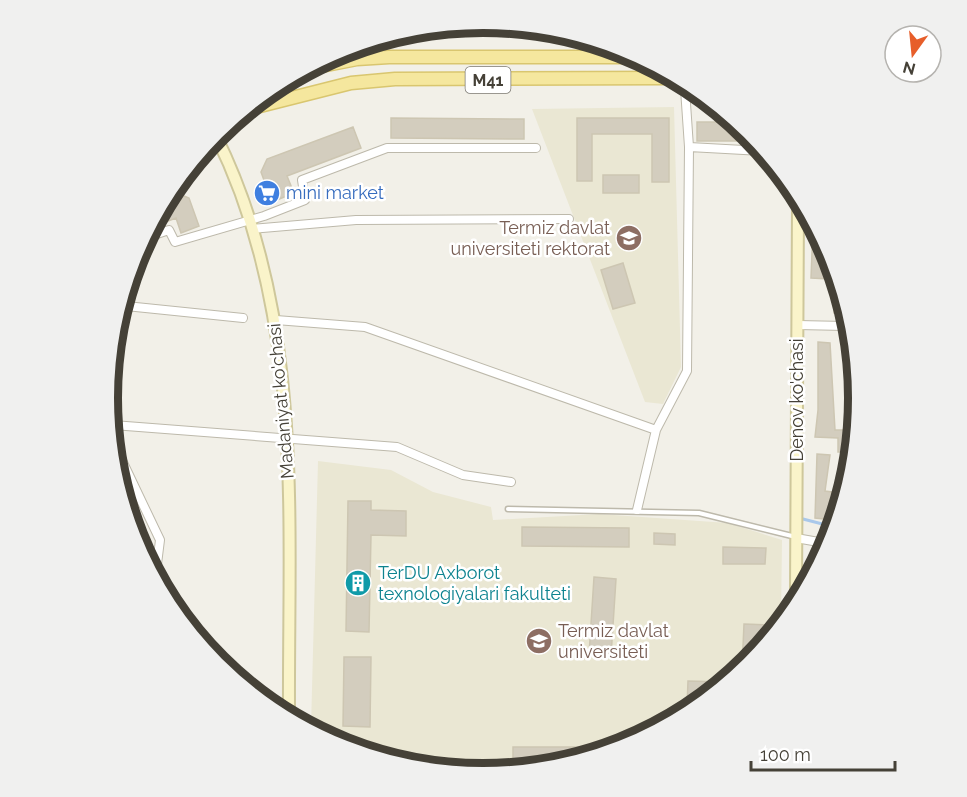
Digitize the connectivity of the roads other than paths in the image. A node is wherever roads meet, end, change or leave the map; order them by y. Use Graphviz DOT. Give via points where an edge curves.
graph roads {
  1 [pos="613,57"];
  2 [pos="340,63"];
  3 [pos="658,78"];
  4 [pos="685,94"];
  5 [pos="269,103"];
  6 [pos="221,147"];
  7 [pos="688,147"];
  8 [pos="218,148"];
  9 [pos="536,148"];
  10 [pos="751,150"];
  11 [pos="798,213"];
  12 [pos="569,219"];
  13 [pos="250,225"];
  14 [pos="158,234"];
  15 [pos="129,306"];
  16 [pos="243,318"];
  17 [pos="276,320"];
  18 [pos="798,326"];
  19 [pos="842,327"];
  20 [pos="119,426"];
  21 [pos="656,430"];
  22 [pos="288,440"];
  23 [pos="124,465"];
  24 [pos="511,482"];
  25 [pos="508,509"];
  26 [pos="637,510"];
  27 [pos="796,538"];
  28 [pos="819,542"];
  29 [pos="157,562"];
  30 [pos="796,587"];
  31 [pos="289,708"];
  1 -- 2 [label="main road, M41" via="389,57"];
  3 -- 5 [label="main road, M41" via="395,79 351,83"];
  4 -- 7 [label="street"];
  6 -- 8 [label="lane"];
  6 -- 13 [label="street, Madaniyat ko'chasi"];
  7 -- 10 [label="street"];
  7 -- 21 [label="street" via="687,371"];
  9 -- 13 [label="street" via="387,148 302,180 305,200"];
  11 -- 18 [label="street, Denov ko'chasi"];
  12 -- 13 [label="street" via="356,220"];
  13 -- 14 [label="street" via="175,242 169,230"];
  13 -- 17 [label="street, Madaniyat ko'chasi"];
  15 -- 16 [label="street"];
  17 -- 21 [label="street" via="364,327"];
  17 -- 22 [label="street, Madaniyat ko'chasi"];
  18 -- 19 [label="street"];
  18 -- 27 [label="street, Denov ko'chasi"];
  20 -- 22 [label="street"];
  21 -- 26 [label="street"];
  22 -- 24 [label="street" via="397,447 463,475"];
  22 -- 31 [label="street, Madaniyat ko'chasi"];
  23 -- 29 [label="street" via="160,540"];
  25 -- 26 [label="lane"];
  26 -- 27 [label="lane" via="699,513"];
  27 -- 28 [label="street"];
  27 -- 30 [label="street, Denov ko'chasi"];
}
